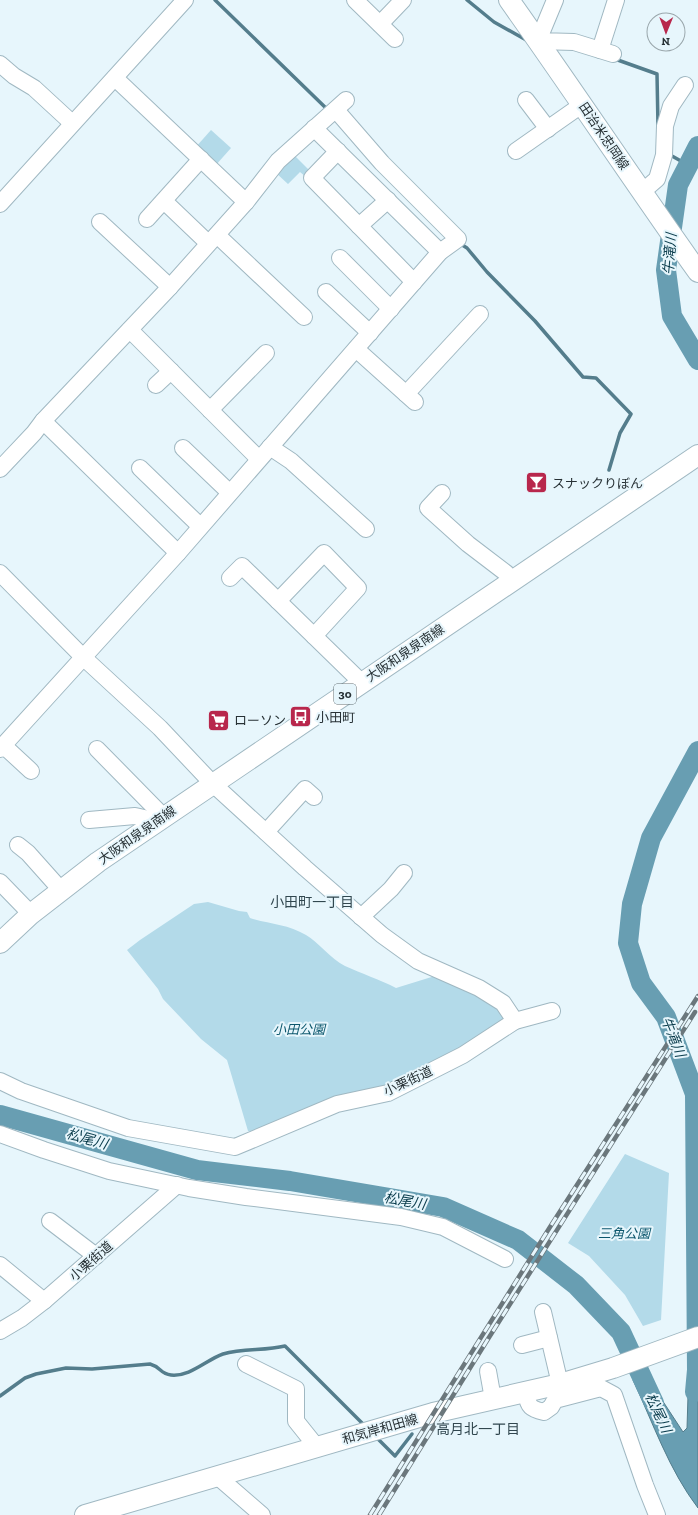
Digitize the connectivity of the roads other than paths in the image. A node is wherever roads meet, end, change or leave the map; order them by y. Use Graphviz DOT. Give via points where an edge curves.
graph roads {
  1 [pos="185,0"];
  2 [pos="355,0"];
  3 [pos="403,0"];
  4 [pos="509,0"];
  5 [pos="555,0"];
  6 [pos="616,0"];
  7 [pos="380,24"];
  8 [pos="395,38"];
  9 [pos="538,41"];
  10 [pos="0,64"];
  11 [pos="115,78"];
  12 [pos="685,85"];
  13 [pos="526,100"];
  14 [pos="583,104"];
  15 [pos="72,123"];
  16 [pos="314,128"];
  17 [pos="548,129"];
  18 [pos="338,151"];
  19 [pos="516,151"];
  20 [pos="201,159"];
  21 [pos="388,200"];
  22 [pos="648,200"];
  23 [pos="164,201"];
  24 [pos="246,202"];
  25 [pos="0,204"];
  26 [pos="147,219"];
  27 [pos="100,222"];
  28 [pos="360,226"];
  29 [pos="213,239"];
  30 [pos="440,252"];
  31 [pos="340,258"];
  32 [pos="698,272"];
  33 [pos="414,282"];
  34 [pos="170,287"];
  35 [pos="326,292"];
  36 [pos="391,309"];
  37 [pos="304,317"];
  38 [pos="476,324"];
  39 [pos="130,330"];
  40 [pos="370,333"];
  41 [pos="356,349"];
  42 [pos="266,353"];
  43 [pos="171,371"];
  44 [pos="156,385"];
  45 [pos="210,410"];
  46 [pos="43,421"];
  47 [pos="270,447"];
  48 [pos="183,448"];
  49 [pos="698,454"];
  50 [pos="259,459"];
  51 [pos="140,468"];
  52 [pos="0,469"];
  53 [pos="229,492"];
  54 [pos="442,493"];
  55 [pos="200,526"];
  56 [pos="366,529"];
  57 [pos="178,553"];
  58 [pos="2,578"];
  59 [pos="230,578"];
  60 [pos="511,581"];
  61 [pos="278,601"];
  62 [pos="314,636"];
  63 [pos="84,658"];
  64 [pos="361,683"];
  65 [pos="2,747"];
  66 [pos="98,749"];
  67 [pos="31,770"];
  68 [pos="212,783"];
  69 [pos="314,796"];
  70 [pos="89,820"];
  71 [pos="158,821"];
  72 [pos="266,832"];
  73 [pos="18,845"];
  74 [pos="404,873"];
  75 [pos="0,882"];
  76 [pos="61,890"];
  77 [pos="32,914"];
  78 [pos="361,917"];
  79 [pos="0,943"];
  80 [pos="552,1011"];
  81 [pos="515,1021"];
  82 [pos="0,1081"];
  83 [pos="0,1134"];
  84 [pos="177,1185"];
  85 [pos="50,1221"];
  86 [pos="96,1256"];
  87 [pos="505,1259"];
  88 [pos="0,1266"];
  89 [pos="44,1301"];
  90 [pos="543,1312"];
  91 [pos="0,1331"];
  92 [pos="698,1337"];
  93 [pos="549,1338"];
  94 [pos="522,1345"];
  95 [pos="251,1370"];
  96 [pos="488,1371"];
  97 [pos="560,1384"];
  98 [pos="526,1393"];
  99 [pos="493,1399"];
  100 [pos="314,1448"];
  101 [pos="217,1476"];
  102 [pos="260,1514"];
  103 [pos="85,1515"];
  104 [pos="657,1515"];
  1 -- 11 [label="street"];
  2 -- 7 [label="street"];
  3 -- 7 [label="street"];
  4 -- 9 [label="main road, 田治米忠岡線"];
  5 -- 9 [label="street"];
  6 -- 9 [label="street" via="607,52 574,42"];
  7 -- 8 [label="street"];
  9 -- 14 [label="main road, 田治米忠岡線"];
  10 -- 15 [label="street" via="34,88"];
  11 -- 15 [label="street"];
  11 -- 20 [label="street"];
  12 -- 22 [label="street" via="671,106 665,126 664,155"];
  13 -- 17 [label="street"];
  14 -- 17 [label="street"];
  14 -- 22 [label="main road, 田治米忠岡線"];
  15 -- 25 [label="street"];
  16 -- 18 [label="street"];
  16 -- 24 [label="street" via="278,161"];
  16 -- 30 [label="street" via="336,109 458,239"];
  17 -- 19 [label="street"];
  18 -- 21 [label="street"];
  18 -- 28 [label="street" via="312,178"];
  20 -- 23 [label="street"];
  20 -- 24 [label="street"];
  21 -- 28 [label="street"];
  21 -- 30 [label="street"];
  22 -- 32 [label="main road, 田治米忠岡線"];
  23 -- 26 [label="street"];
  23 -- 29 [label="street"];
  24 -- 29 [label="street"];
  27 -- 34 [label="street" via="130,257"];
  28 -- 33 [label="street"];
  29 -- 34 [label="street"];
  29 -- 37 [label="street" via="256,264 294,299"];
  30 -- 33 [label="street"];
  31 -- 36 [label="street"];
  33 -- 36 [label="street"];
  34 -- 39 [label="street"];
  35 -- 40 [label="street"];
  36 -- 40 [label="street"];
  38 -- 41 [label="street" via="410,398"];
  39 -- 43 [label="street"];
  39 -- 46 [label="street"];
  40 -- 41 [label="street"];
  41 -- 47 [label="street"];
  42 -- 45 [label="street" via="252,374"];
  43 -- 44 [label="street"];
  43 -- 45 [label="street"];
  45 -- 50 [label="street"];
  46 -- 52 [label="street"];
  46 -- 57 [label="street"];
  47 -- 50 [label="street"];
  47 -- 56 [label="street" via="291,461"];
  48 -- 53 [label="street"];
  49 -- 60 [label="main road, 大阪和泉泉南線 / 30"];
  50 -- 53 [label="street"];
  51 -- 55 [label="street" via="162,481"];
  53 -- 55 [label="street"];
  54 -- 60 [label="street" via="428,508 465,548 506,573"];
  55 -- 57 [label="street"];
  57 -- 63 [label="street"];
  58 -- 63 [label="street"];
  59 -- 61 [label="street" via="242,566"];
  60 -- 64 [label="main road, 大阪和泉泉南線 / 30"];
  61 -- 62 [label="street"];
  61 -- 62 [label="street" via="324,553 358,588"];
  62 -- 64 [label="street"];
  63 -- 65 [label="street"];
  63 -- 68 [label="street" via="160,728"];
  64 -- 68 [label="main road, 大阪和泉泉南線 / 30"];
  65 -- 67 [label="street"];
  66 -- 71 [label="street" via="123,767 157,810"];
  68 -- 71 [label="main road, 大阪和泉泉南線 / 30"];
  68 -- 72 [label="street"];
  69 -- 72 [label="street" via="305,789"];
  70 -- 71 [label="street" via="135,816"];
  71 -- 76 [label="main road, 大阪和泉泉南線 / 30"];
  72 -- 78 [label="street"];
  73 -- 76 [label="street"];
  74 -- 78 [label="street"];
  75 -- 77 [label="street"];
  76 -- 77 [label="main road, 大阪和泉泉南線 / 30"];
  77 -- 79 [label="main road, 大阪和泉泉南線 / 30"];
  78 -- 81 [label="street" via="418,961 479,988 502,1003"];
  80 -- 81 [label="street, 小栗街道"];
  81 -- 82 [label="street, 小栗街道" via="463,1054 388,1093 337,1104 235,1147 128,1128 21,1091"];
  83 -- 84 [label="street" via="109,1171"];
  84 -- 86 [label="street, 小栗街道"];
  84 -- 87 [label="street" via="246,1197 401,1217 443,1228"];
  85 -- 86 [label="street"];
  86 -- 89 [label="street, 小栗街道"];
  88 -- 89 [label="street"];
  89 -- 91 [label="street, 小栗街道"];
  90 -- 93 [label="street"];
  92 -- 97 [label="main road, 和気岸和田線"];
  93 -- 94 [label="street"];
  93 -- 97 [label="street"];
  95 -- 100 [label="street" via="294,1383 296,1421 312,1440"];
  96 -- 99 [label="street"];
  97 -- 98 [label="main road, 和気岸和田線"];
  98 -- 99 [label="main road, 和気岸和田線"];
  98 -- 104 [label="street" via="528,1403 534,1410 544,1412 555,1400 601,1388 614,1395"];
  99 -- 100 [label="main road, 和気岸和田線"];
  100 -- 101 [label="main road, 和気岸和田線"];
  101 -- 102 [label="street"];
  101 -- 103 [label="main road, 和気岸和田線"];
}
